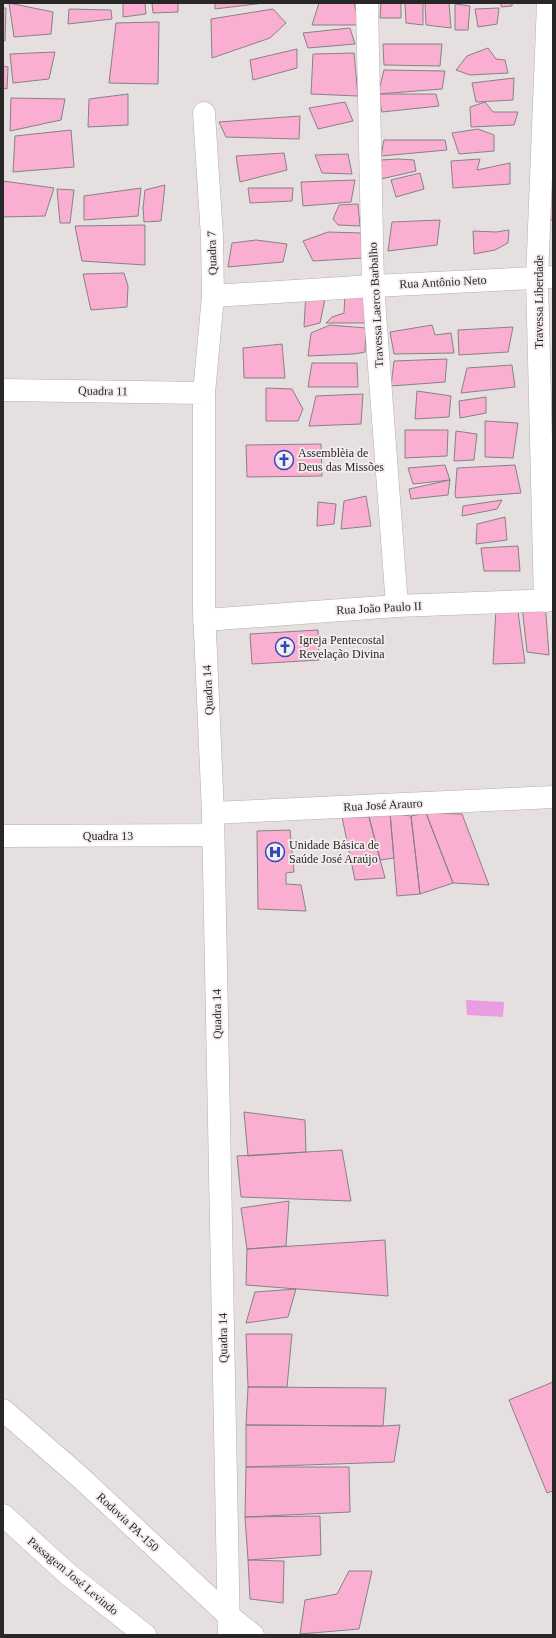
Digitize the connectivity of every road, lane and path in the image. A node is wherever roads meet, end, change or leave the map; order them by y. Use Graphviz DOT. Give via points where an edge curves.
graph roads {
  1 [pos="367,3"];
  2 [pos="548,3"];
  3 [pos="204,113"];
  4 [pos="545,277"];
  5 [pos="373,286"];
  6 [pos="213,296"];
  7 [pos="3,390"];
  8 [pos="204,393"];
  9 [pos="549,601"];
  10 [pos="397,606"];
  11 [pos="204,620"];
  12 [pos="553,797"];
  13 [pos="213,812"];
  14 [pos="213,835"];
  15 [pos="3,836"];
  16 [pos="3,1410"];
  17 [pos="3,1515"];
  18 [pos="229,1626"];
  19 [pos="145,1635"];
  20 [pos="253,1635"];
  1 -- 5 [label="street, Travessa Laerco Barbalho"];
  2 -- 4 [label="street, Travessa Liberdade"];
  3 -- 6 [label="street, Quadra 7"];
  4 -- 5 [label="street, Rua Antônio Neto"];
  4 -- 9 [label="street, Travessa Liberdade"];
  5 -- 6 [label="street, Rua Antônio Neto"];
  5 -- 10 [label="street, Travessa Laerco Barbalho"];
  6 -- 8 [label="street, Quadra 7"];
  7 -- 8 [label="street, Quadra 11"];
  8 -- 11 [label="street, Quadra 14"];
  9 -- 10 [label="street, Rua João Paulo II"];
  10 -- 11 [label="street, Rua João Paulo II"];
  11 -- 13 [label="street, Quadra 14"];
  12 -- 13 [label="street, Rua José Arauro"];
  13 -- 14 [label="street, Quadra 14"];
  14 -- 15 [label="street, Quadra 13"];
  14 -- 18 [label="street, Quadra 14"];
  16 -- 18 [label="street, Rodovia PA-150" via="80,1478"];
  17 -- 19 [label="street, Passagem José Levindo" via="70,1575"];
  18 -- 20 [label="street, Rodovia PA-150"];
}
